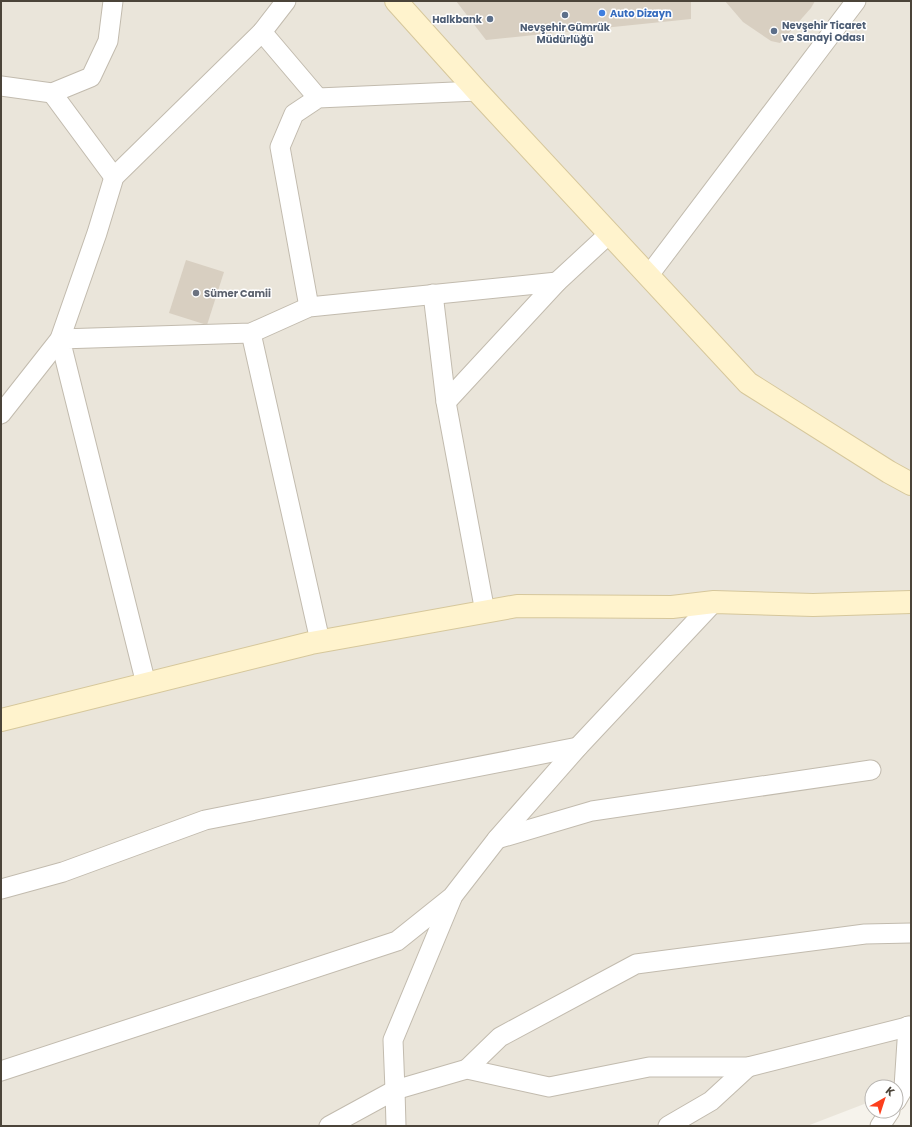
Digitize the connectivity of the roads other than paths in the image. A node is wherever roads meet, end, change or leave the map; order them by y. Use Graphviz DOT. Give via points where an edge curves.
graph roads {
  1 [pos="113,1"];
  2 [pos="286,1"];
  3 [pos="396,1"];
  4 [pos="856,1"];
  5 [pos="262,32"];
  6 [pos="1,86"];
  7 [pos="477,91"];
  8 [pos="52,93"];
  9 [pos="318,98"];
  10 [pos="114,177"];
  11 [pos="610,233"];
  12 [pos="649,275"];
  13 [pos="557,282"];
  14 [pos="433,294"];
  15 [pos="309,307"];
  16 [pos="251,333"];
  17 [pos="60,339"];
  18 [pos="446,402"];
  19 [pos="1,414"];
  20 [pos="911,484"];
  21 [pos="714,602"];
  22 [pos="911,602"];
  23 [pos="486,612"];
  24 [pos="320,641"];
  25 [pos="146,684"];
  26 [pos="1,720"];
  27 [pos="578,747"];
  28 [pos="871,770"];
  29 [pos="497,839"];
  30 [pos="1,889"];
  31 [pos="452,897"];
  32 [pos="911,933"];
  33 [pos="910,1026"];
  34 [pos="748,1067"];
  35 [pos="467,1069"];
  36 [pos="1,1071"];
  37 [pos="904,1087"];
  38 [pos="395,1090"];
  39 [pos="329,1126"];
  40 [pos="396,1126"];
  41 [pos="668,1126"];
  1 -- 8 [label="street" via="108,41 92,77"];
  2 -- 5 [label="street"];
  3 -- 7 [label="street"];
  4 -- 12 [label="street"];
  5 -- 9 [label="street"];
  5 -- 10 [label="street"];
  6 -- 8 [label="street"];
  7 -- 9 [label="street"];
  7 -- 11 [label="street"];
  8 -- 10 [label="street"];
  9 -- 15 [label="street" via="294,114 280,148"];
  10 -- 17 [label="street"];
  11 -- 12 [label="street"];
  11 -- 13 [label="street"];
  12 -- 20 [label="street" via="748,383"];
  13 -- 14 [label="street"];
  13 -- 18 [label="street"];
  14 -- 15 [label="street"];
  14 -- 18 [label="street"];
  15 -- 16 [label="street"];
  16 -- 17 [label="street"];
  16 -- 24 [label="street"];
  17 -- 19 [label="street"];
  17 -- 25 [label="street"];
  18 -- 23 [label="street"];
  21 -- 22 [label="street" via="813,605"];
  21 -- 23 [label="street" via="672,607 516,606"];
  21 -- 27 [label="street"];
  23 -- 24 [label="street"];
  24 -- 25 [label="street"];
  25 -- 26 [label="street"];
  27 -- 29 [label="street"];
  27 -- 30 [label="street" via="205,820 62,872"];
  28 -- 29 [label="street" via="592,811"];
  29 -- 31 [label="street"];
  31 -- 36 [label="street" via="397,941"];
  31 -- 38 [label="street" via="393,1040"];
  32 -- 35 [label="street" via="865,934 636,964 500,1037"];
  33 -- 34 [label="street"];
  33 -- 37 [label="street"];
  34 -- 35 [label="street" via="649,1067 548,1087"];
  34 -- 41 [label="street" via="711,1101"];
  35 -- 38 [label="street"];
  38 -- 39 [label="street"];
  38 -- 40 [label="street"];
}
